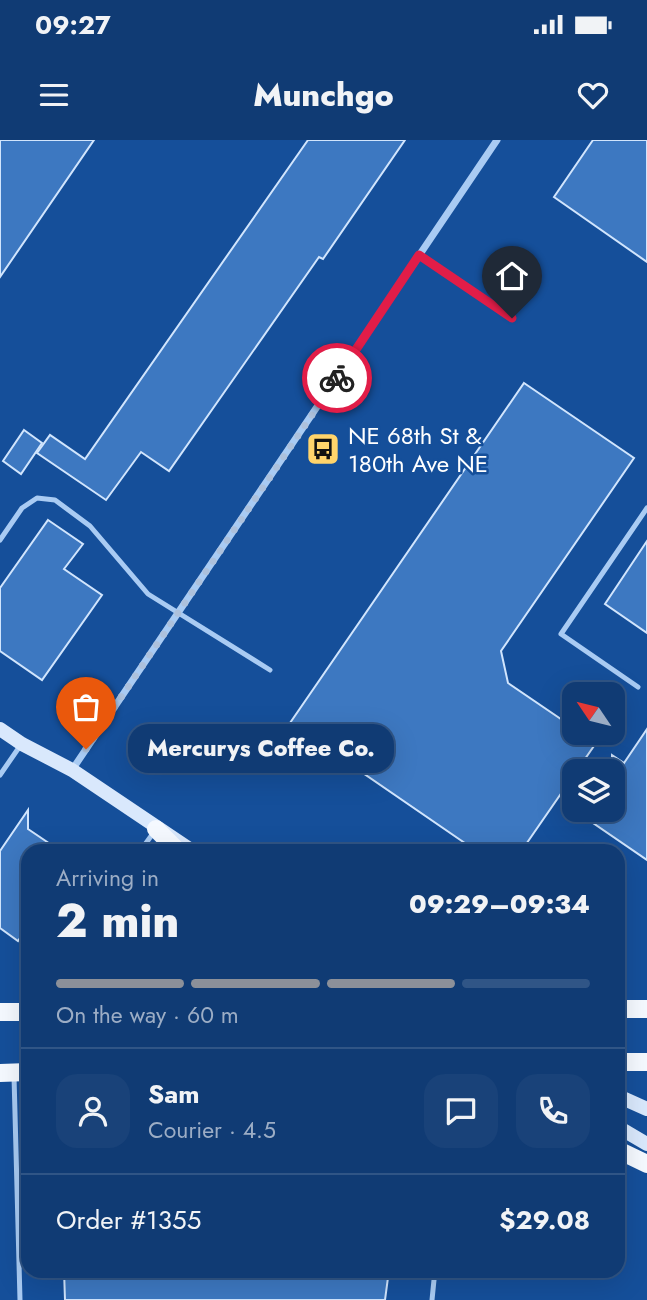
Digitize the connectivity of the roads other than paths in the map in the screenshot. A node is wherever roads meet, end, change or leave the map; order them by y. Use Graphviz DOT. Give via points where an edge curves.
graph roads {
  1 [pos="497,140"];
  2 [pos="419,255"];
  3 [pos="512,318"];
  4 [pos="647,508"];
  5 [pos="0,540"];
  6 [pos="179,611"];
  7 [pos="270,670"];
  8 [pos="638,687"];
  9 [pos="0,729"];
  10 [pos="22,744"];
  11 [pos="72,769"];
  12 [pos="0,775"];
  13 [pos="156,829"];
  14 [pos="145,844"];
  15 [pos="171,844"];
  16 [pos="181,844"];
  17 [pos="625,1009"];
  18 [pos="647,1009"];
  19 [pos="0,1012"];
  20 [pos="21,1012"];
  21 [pos="625,1062"];
  22 [pos="647,1062"];
  23 [pos="14,1072"];
  24 [pos="625,1099"];
  25 [pos="647,1109"];
  26 [pos="625,1131"];
  27 [pos="647,1144"];
  28 [pos="625,1153"];
  29 [pos="647,1164"];
  30 [pos="434,1278"];
  31 [pos="20,1300"];
  32 [pos="432,1300"];
  1 -- 2 [label="street"];
  2 -- 3 [label="lane"];
  2 -- 6 [label="street"];
  4 -- 8 [label="lane" via="561,634"];
  5 -- 6 [label="lane" via="22,508 37,498 55,500 90,526 148,594"];
  6 -- 7 [label="lane"];
  6 -- 11 [label="street"];
  9 -- 10 [label="street"];
  10 -- 11 [label="street"];
  10 -- 12 [label="lane"];
  11 -- 13 [label="street"];
  13 -- 14 [label="lane"];
  13 -- 15 [label="main road"];
  13 -- 16 [label="street"];
  17 -- 18 [label="main road"];
  19 -- 20 [label="main road"];
  21 -- 22 [label="main road"];
  23 -- 31 [label="lane"];
  24 -- 25 [label="street"];
  26 -- 27 [label="street"];
  28 -- 29 [label="main road"];
  30 -- 32 [label="lane"];
}
